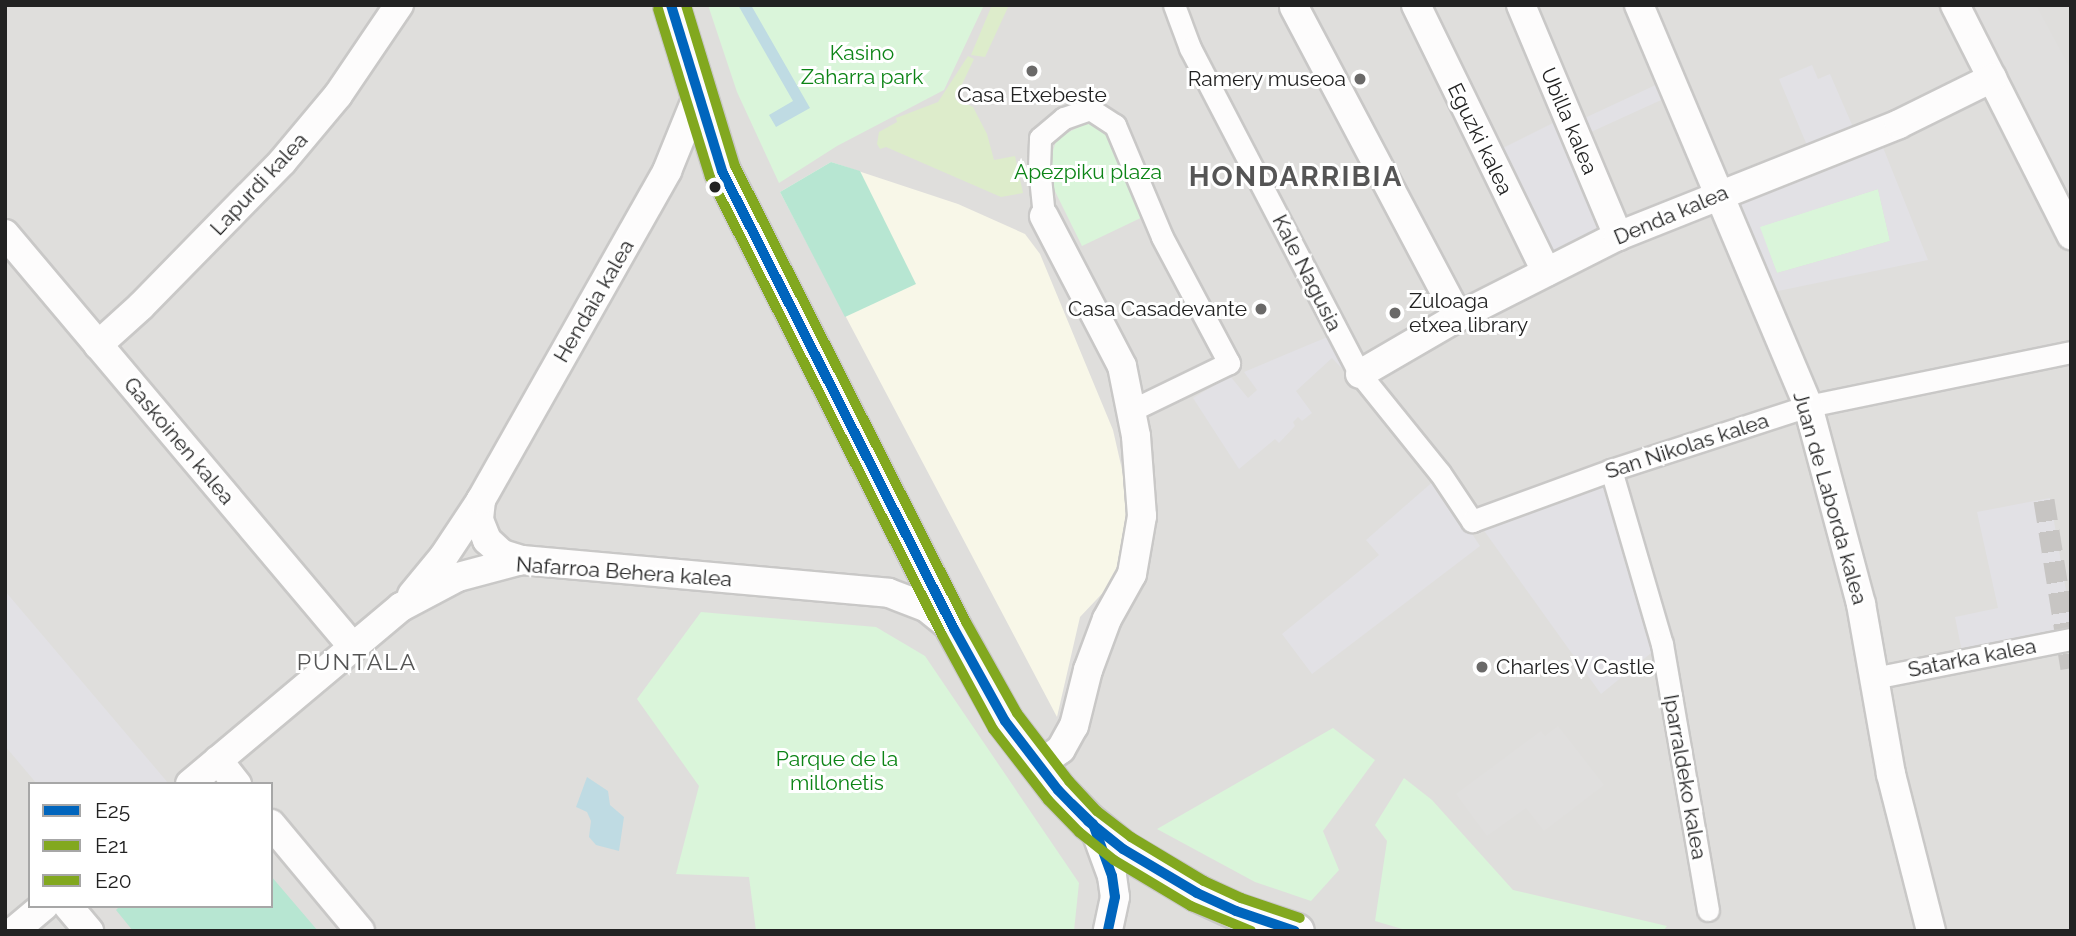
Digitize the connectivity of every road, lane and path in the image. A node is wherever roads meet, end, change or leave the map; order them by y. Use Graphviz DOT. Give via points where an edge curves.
graph roads {
  1 [pos="399,5"];
  2 [pos="671,5"];
  3 [pos="1174,5"];
  4 [pos="1416,5"];
  5 [pos="1521,5"];
  6 [pos="1639,5"];
  7 [pos="1955,5"];
  8 [pos="1294,6"];
  9 [pos="1992,78"];
  10 [pos="697,97"];
  11 [pos="1720,193"];
  12 [pos="1044,216"];
  13 [pos="5,234"];
  14 [pos="2071,235"];
  15 [pos="1618,236"];
  16 [pos="1546,272"];
  17 [pos="1458,317"];
  18 [pos="98,345"];
  19 [pos="2071,352"];
  20 [pos="1360,374"];
  21 [pos="1808,406"];
  22 [pos="1130,411"];
  23 [pos="1611,470"];
  24 [pos="481,500"];
  25 [pos="1471,521"];
  26 [pos="522,560"];
  27 [pos="401,607"];
  28 [pos="954,629"];
  29 [pos="2071,639"];
  30 [pos="353,647"];
  31 [pos="1874,678"];
  32 [pos="218,761"];
  33 [pos="1037,766"];
  34 [pos="192,782"];
  35 [pos="235,782"];
  36 [pos="1093,824"];
  37 [pos="273,826"];
  38 [pos="42,908"];
  39 [pos="70,908"];
  40 [pos="1708,910"];
  41 [pos="14,931"];
  42 [pos="89,931"];
  43 [pos="360,931"];
  44 [pos="1108,931"];
  45 [pos="1296,931"];
  46 [pos="1931,931"];
  1 -- 18 [label="street, Lapurdi kalea" via="338,95 282,162"];
  2 -- 10 [label="street"];
  3 -- 20 [label="street, Kale Nagusia" via="1191,48"];
  4 -- 16 [label="street, Eguzki kalea"];
  5 -- 15 [label="street, Ubilla kalea"];
  6 -- 11 [label="street, Juan de Laborda kalea"];
  7 -- 9 [label="street"];
  8 -- 17 [label="street"];
  9 -- 11 [label="street, Denda kalea" via="1899,124"];
  9 -- 14 [label="street"];
  10 -- 24 [label="street, Hendaia kalea" via="667,171"];
  10 -- 28 [label="street" via="739,207"];
  11 -- 15 [label="street, Denda kalea"];
  11 -- 21 [label="street, Juan de Laborda kalea"];
  12 -- 22 [label="street" via="1122,366"];
  12 -- 22 [label="street" via="1040,138 1064,118 1090,109 1115,125 1162,237 1229,363"];
  13 -- 18 [label="street, Gaskoinen kalea"];
  15 -- 16 [label="street, Denda kalea"];
  16 -- 17 [label="street, Denda kalea"];
  17 -- 20 [label="street, Denda kalea"];
  18 -- 30 [label="street, Gaskoinen kalea"];
  19 -- 21 [label="street, San Nikolas kalea"];
  20 -- 25 [label="street, Kale Nagusia" via="1440,473"];
  21 -- 23 [label="street, San Nikolas kalea"];
  21 -- 31 [label="street, Juan de Laborda kalea" via="1861,604"];
  22 -- 33 [label="street" via="1142,516 1132,574 1107,619 1074,726 1061,749"];
  23 -- 25 [label="street, San Nikolas kalea"];
  23 -- 40 [label="street, Iparraldeko kalea" via="1662,644"];
  24 -- 26 [label="street" via="479,520 486,540 502,554"];
  24 -- 27 [label="street, Hendaia kalea" via="444,556"];
  26 -- 27 [label="street, Nafarroa Behera kalea" via="458,577"];
  26 -- 28 [label="street, Nafarroa Behera kalea" via="889,593 926,607"];
  27 -- 30 [label="street, Nafarroa Behera kalea"];
  28 -- 33 [label="street" via="987,692"];
  29 -- 31 [label="street, Satarka kalea"];
  30 -- 32 [label="street, Nafarroa Behera kalea"];
  31 -- 46 [label="street, Juan de Laborda kalea" via="1891,774"];
  32 -- 34 [label="street, Nafarroa Behera kalea"];
  32 -- 35 [label="street"];
  33 -- 36 [label="street"];
  36 -- 44 [label="street" via="1115,897"];
  36 -- 45 [label="street" via="1123,849 1197,893"];
  37 -- 43 [label="street"];
  38 -- 41 [label="street"];
  39 -- 42 [label="street"];
}
